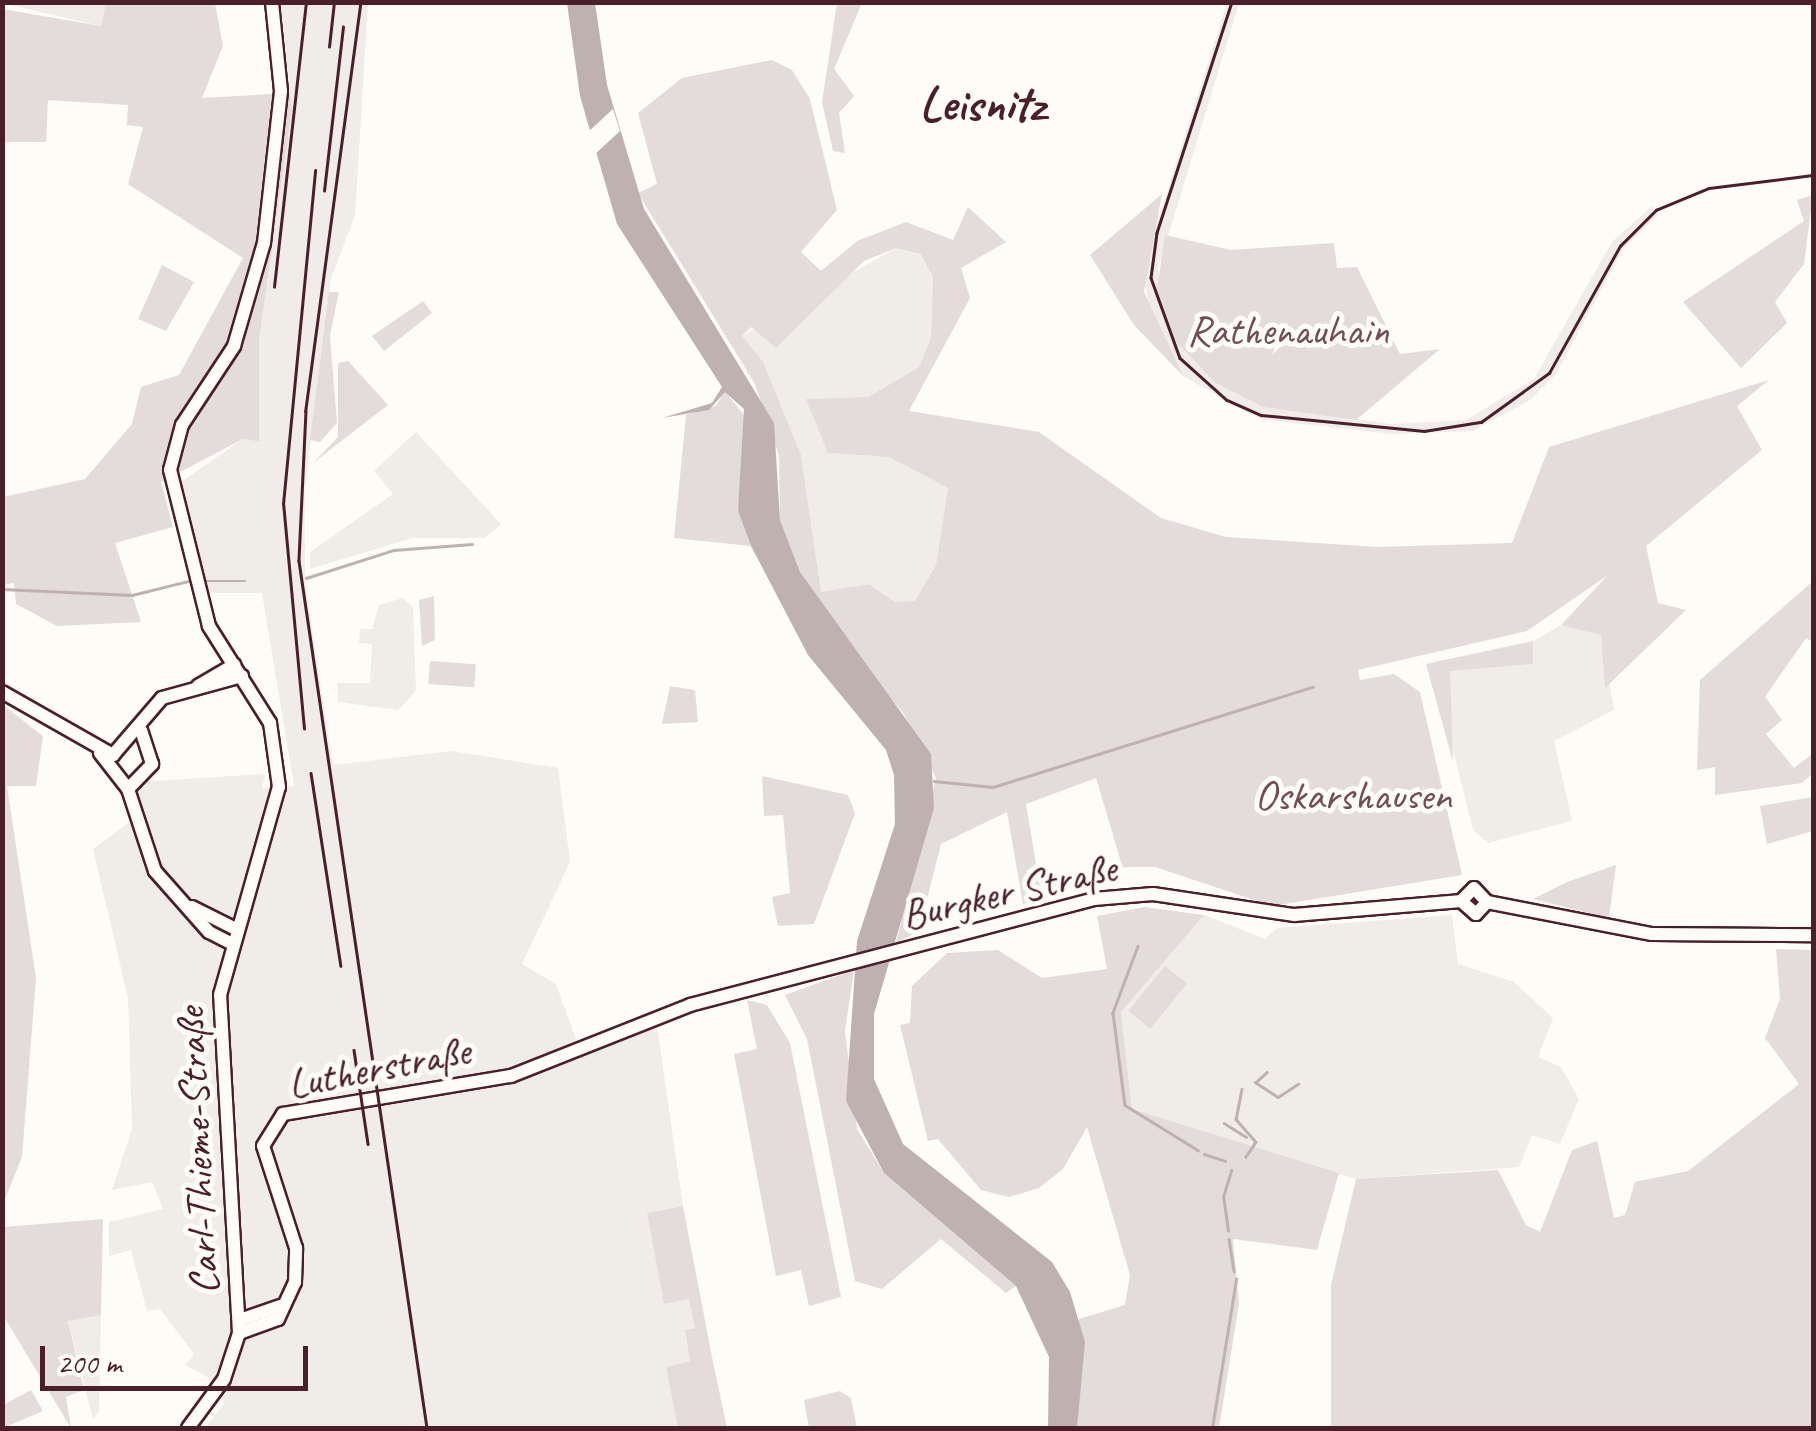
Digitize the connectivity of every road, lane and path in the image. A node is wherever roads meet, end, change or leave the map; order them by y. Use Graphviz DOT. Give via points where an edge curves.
graph roads {
  1 [pos="272,2"];
  2 [pos="238,670"];
  3 [pos="3,693"];
  4 [pos="141,723"];
  5 [pos="95,749"];
  6 [pos="128,789"];
  7 [pos="232,935"];
  8 [pos="1814,935"];
  9 [pos="670,1012"];
  10 [pos="239,1326"];
  11 [pos="214,1395"];
  12 [pos="177,1428"];
  13 [pos="188,1428"];
  1 -- 2 [label="main road, Carl-Thieme-Straße" via="281,91 261,256 234,346 182,426 170,470 205,613"];
  2 -- 4 [label="main road" via="152,704"];
  2 -- 7 [label="main road, Carl-Thieme-Straße" via="270,722 280,787"];
  3 -- 5 [label="main road"];
  4 -- 5 [label="main road" via="113,755"];
  4 -- 6 [label="main road" via="152,764"];
  5 -- 6 [label="main road"];
  6 -- 7 [label="main road" via="141,842 176,896"];
  7 -- 10 [label="main road, Carl-Thieme-Straße" via="220,1042"];
  8 -- 9 [label="main road, Burgker Straße" via="1652,934 1488,902 1474,888 1462,901 1294,915 1119,896"];
  9 -- 10 [label="main road, Lutherstraße" via="512,1076 276,1119 263,1146 298,1256 290,1297 274,1312"];
  10 -- 11 [label="main road"];
  11 -- 12 [label="main road"];
  11 -- 13 [label="main road"];
}
